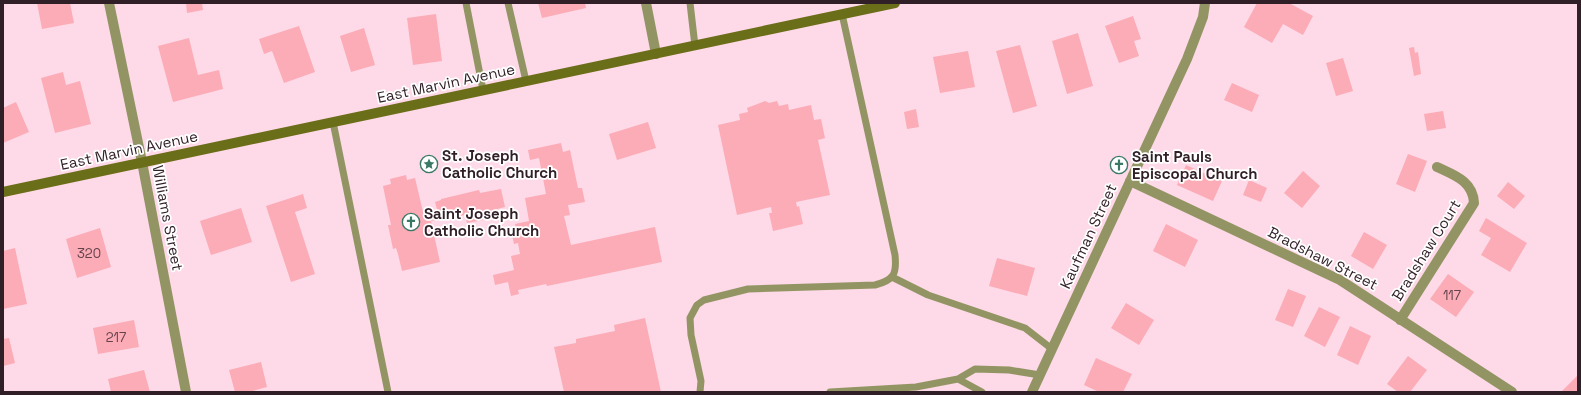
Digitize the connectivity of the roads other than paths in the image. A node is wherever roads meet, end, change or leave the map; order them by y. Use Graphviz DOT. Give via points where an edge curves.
graph roads {
  1 [pos="109,3"];
  2 [pos="466,3"];
  3 [pos="508,3"];
  4 [pos="646,3"];
  5 [pos="690,3"];
  6 [pos="895,3"];
  7 [pos="1205,3"];
  8 [pos="842,14"];
  9 [pos="695,46"];
  10 [pos="656,54"];
  11 [pos="526,81"];
  12 [pos="483,90"];
  13 [pos="333,122"];
  14 [pos="142,162"];
  15 [pos="1437,167"];
  16 [pos="1130,181"];
  17 [pos="3,192"];
  18 [pos="892,277"];
  19 [pos="1400,320"];
  20 [pos="1052,349"];
  21 [pos="1040,375"];
  22 [pos="958,379"];
  23 [pos="186,392"];
  24 [pos="388,392"];
  25 [pos="700,392"];
  26 [pos="830,392"];
  27 [pos="982,392"];
  28 [pos="1032,392"];
  29 [pos="1512,392"];
  1 -- 14 [label="street, Williams Street"];
  2 -- 12 [label="lane"];
  3 -- 11 [label="lane"];
  4 -- 10 [label="street"];
  5 -- 9 [label="lane"];
  6 -- 8 [label="main road, East Marvin Avenue"];
  7 -- 16 [label="street, Kaufman Street" via="1203,17 1187,59"];
  8 -- 9 [label="main road, East Marvin Avenue"];
  8 -- 18 [label="lane" via="895,255 896,269"];
  9 -- 10 [label="main road, East Marvin Avenue"];
  10 -- 11 [label="main road, East Marvin Avenue"];
  11 -- 12 [label="main road, East Marvin Avenue"];
  12 -- 13 [label="main road, East Marvin Avenue"];
  13 -- 14 [label="main road, East Marvin Avenue"];
  13 -- 24 [label="lane"];
  14 -- 17 [label="main road, East Marvin Avenue"];
  14 -- 23 [label="street, Williams Street"];
  15 -- 19 [label="street, Bradshaw Court" via="1462,180 1473,193 1474,203"];
  16 -- 19 [label="street, Bradshaw Street" via="1340,280"];
  16 -- 20 [label="street, Kaufman Street"];
  18 -- 20 [label="lane" via="928,295 1025,328"];
  18 -- 25 [label="lane" via="875,285 748,289 704,300 697,305 690,318 701,381"];
  19 -- 29 [label="street, Bradshaw Street"];
  20 -- 21 [label="street, Kaufman Street"];
  21 -- 22 [label="lane" via="1009,370 975,370"];
  21 -- 28 [label="street, Kaufman Street"];
  22 -- 26 [label="lane" via="916,387"];
  22 -- 27 [label="lane"];
}
